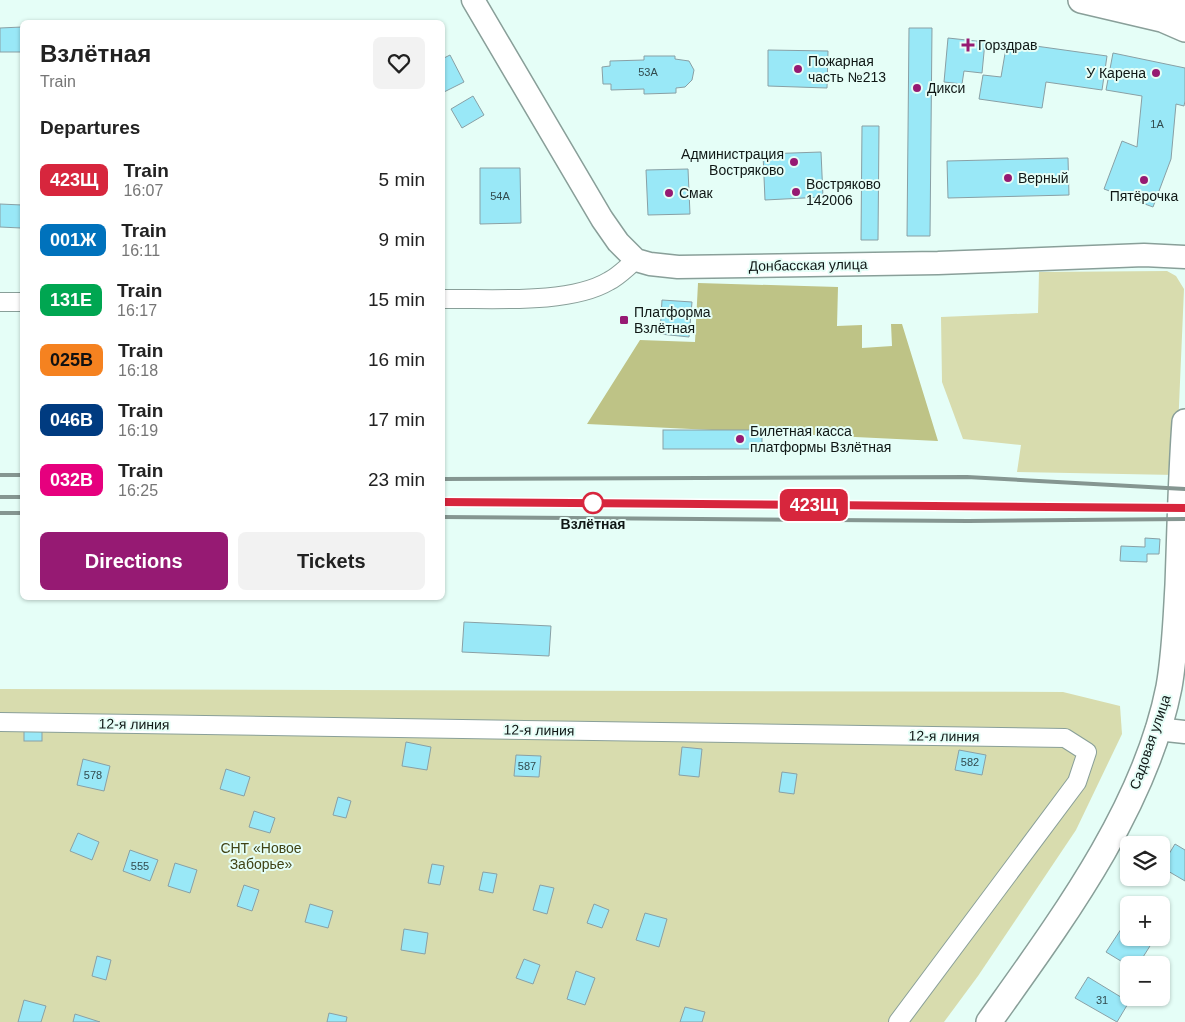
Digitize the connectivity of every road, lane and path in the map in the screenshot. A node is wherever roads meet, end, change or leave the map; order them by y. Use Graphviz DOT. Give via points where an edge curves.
graph roads {
  1 [pos="473,0"];
  2 [pos="1081,0"];
  3 [pos="1137,0"];
  4 [pos="1185,6"];
  5 [pos="1185,29"];
  6 [pos="1185,256"];
  7 [pos="636,260"];
  8 [pos="445,299"];
  9 [pos="0,302"];
  10 [pos="20,302"];
  11 [pos="1185,422"];
  12 [pos="0,722"];
  13 [pos="1157,729"];
  14 [pos="1185,732"];
  15 [pos="898,1022"];
  16 [pos="989,1022"];
  1 -- 7 [label="street" via="602,219"];
  2 -- 5 [label="main road" via="1162,19"];
  3 -- 4 [label="main road"];
  6 -- 7 [label="street, Донбасская улица" via="1144,254 938,263 678,266"];
  7 -- 8 [label="street" via="609,282 587,291 567,295"];
  9 -- 10 [label="street"];
  11 -- 13 [label="main road, Садовая улица" via="1175,649 1169,688"];
  12 -- 15 [label="street, 12-я линия" via="1065,738 1076,744 1087,752 1077,782"];
  13 -- 14 [label="street"];
  13 -- 16 [label="main road, Садовая улица" via="1142,771 1102,854"];
}
